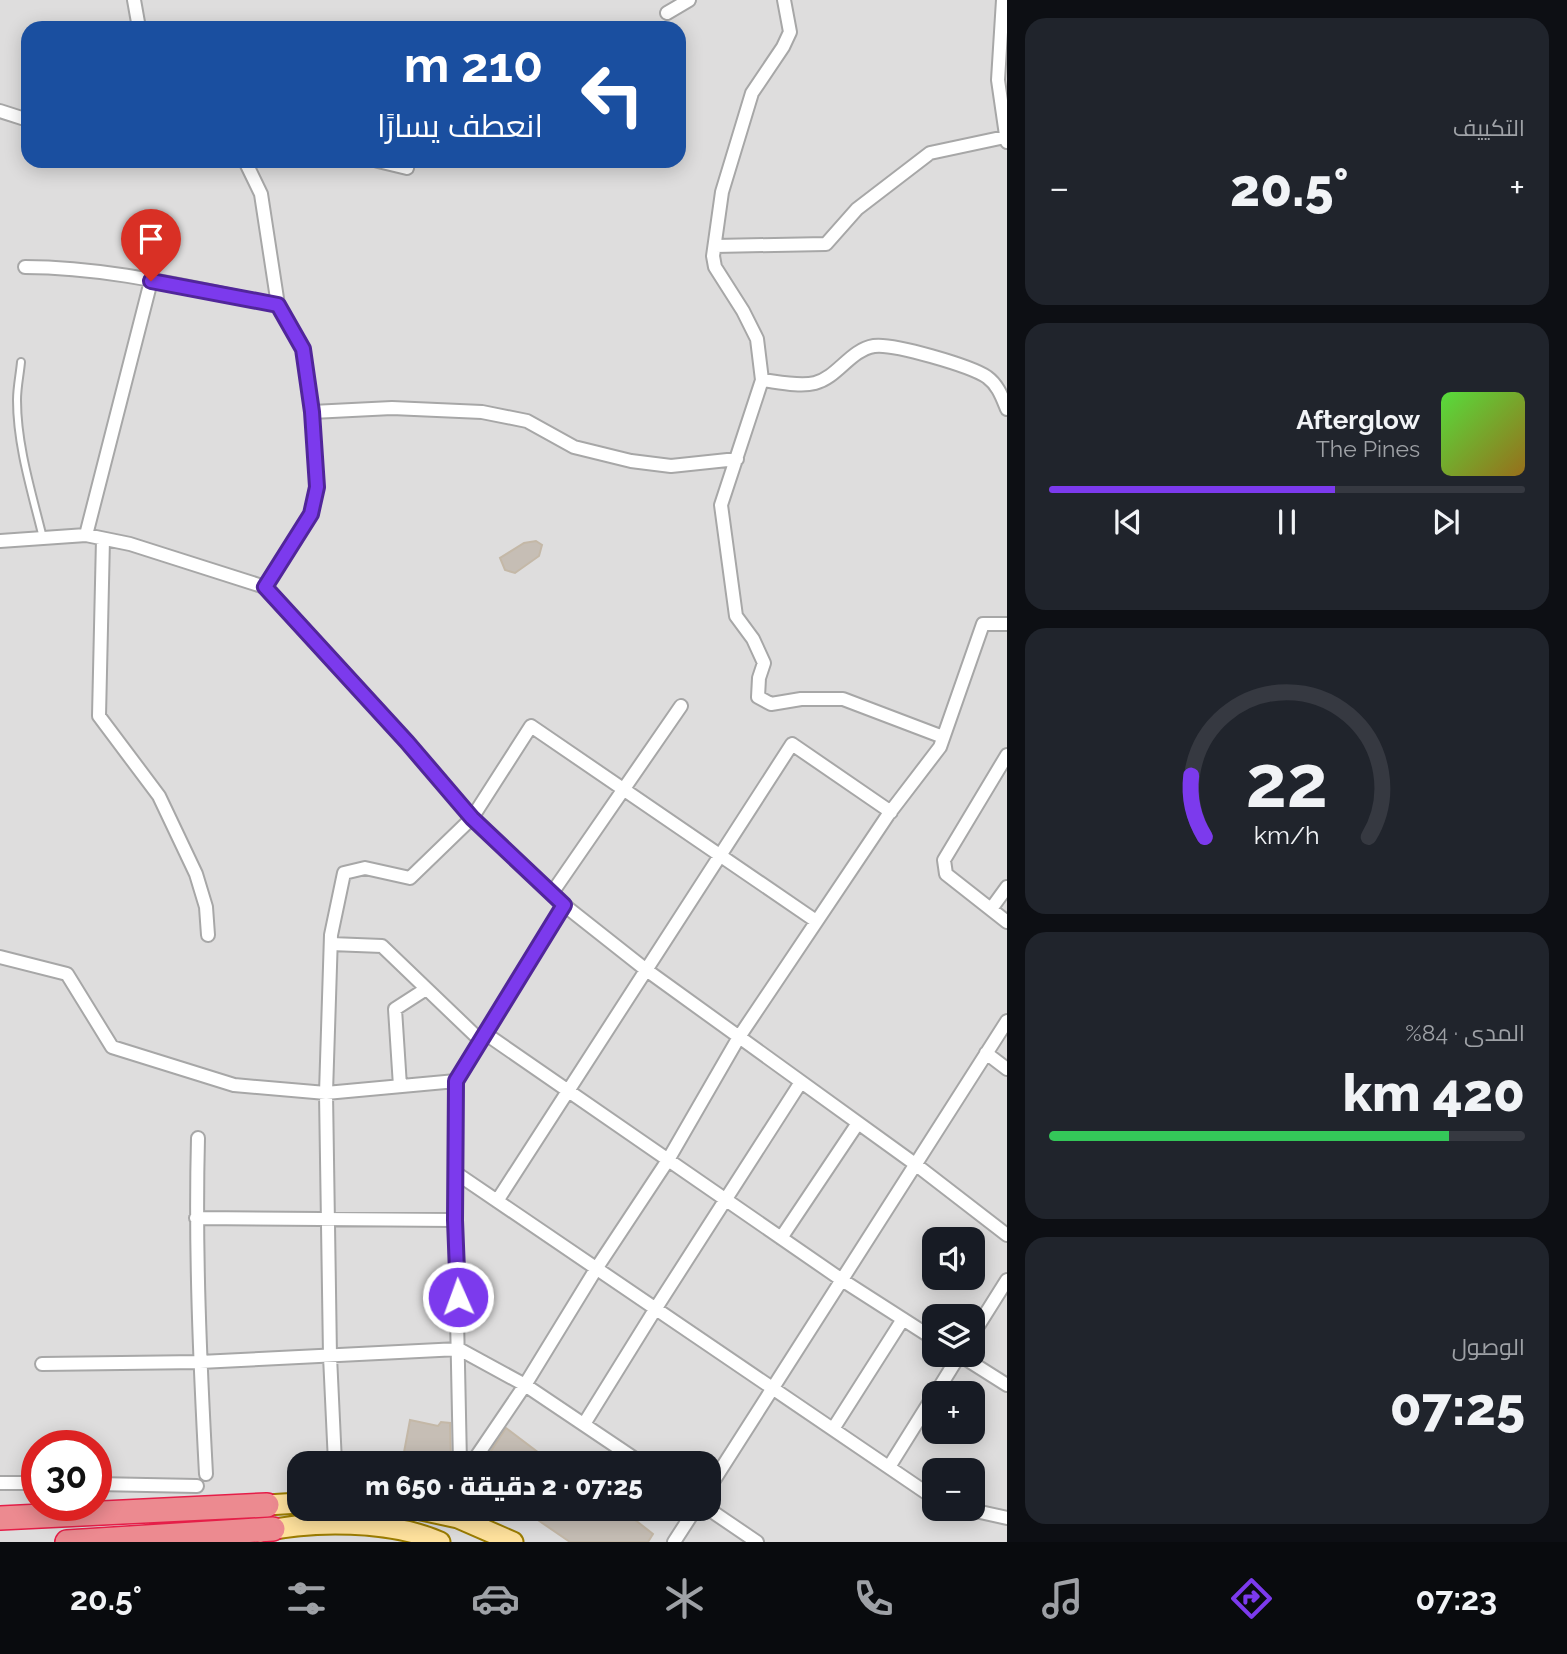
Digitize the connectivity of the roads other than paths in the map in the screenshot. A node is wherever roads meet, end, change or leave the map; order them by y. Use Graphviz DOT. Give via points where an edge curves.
graph roads {
  1 [pos="134,0"];
  2 [pos="689,0"];
  3 [pos="784,0"];
  4 [pos="1003,0"];
  5 [pos="667,13"];
  6 [pos="138,21"];
  7 [pos="0,111"];
  8 [pos="21,118"];
  9 [pos="1006,140"];
  10 [pos="249,168"];
  11 [pos="715,246"];
  12 [pos="25,267"];
  13 [pos="151,281"];
  14 [pos="278,305"];
  15 [pos="21,362"];
  16 [pos="762,380"];
  17 [pos="1007,409"];
  18 [pos="312,412"];
  19 [pos="737,459"];
  20 [pos="86,535"];
  21 [pos="43,538"];
  22 [pos="103,539"];
  23 [pos="0,541"];
  24 [pos="265,587"];
  25 [pos="1007,624"];
  26 [pos="681,706"];
  27 [pos="943,737"];
  28 [pos="1007,755"];
  29 [pos="623,790"];
  30 [pos="891,812"];
  31 [pos="472,818"];
  32 [pos="719,855"];
  33 [pos="1007,887"];
  34 [pos="552,893"];
  35 [pos="564,905"];
  36 [pos="991,909"];
  37 [pos="816,921"];
  38 [pos="1007,922"];
  39 [pos="208,935"];
  40 [pos="331,944"];
  41 [pos="0,957"];
  42 [pos="645,969"];
  43 [pos="426,989"];
  44 [pos="1007,1021"];
  45 [pos="483,1037"];
  46 [pos="739,1037"];
  47 [pos="986,1053"];
  48 [pos="1007,1069"];
  49 [pos="456,1081"];
  50 [pos="801,1082"];
  51 [pos="400,1086"];
  52 [pos="568,1090"];
  53 [pos="326,1093"];
  54 [pos="858,1123"];
  55 [pos="198,1138"];
  56 [pos="668,1160"];
  57 [pos="915,1164"];
  58 [pos="456,1173"];
  59 [pos="725,1200"];
  60 [pos="497,1201"];
  61 [pos="196,1219"];
  62 [pos="330,1219"];
  63 [pos="455,1220"];
  64 [pos="1007,1235"];
  65 [pos="781,1238"];
  66 [pos="596,1269"];
  67 [pos="842,1280"];
  68 [pos="1007,1280"];
  69 [pos="656,1308"];
  70 [pos="985,1315"];
  71 [pos="903,1319"];
  72 [pos="922,1331"];
  73 [pos="459,1349"];
  74 [pos="330,1356"];
  75 [pos="200,1362"];
  76 [pos="42,1364"];
  77 [pos="978,1367"];
  78 [pos="525,1385"];
  79 [pos="1007,1385"];
  80 [pos="773,1388"];
  81 [pos="922,1415"];
  82 [pos="584,1424"];
  83 [pos="833,1429"];
  84 [pos="334,1451"];
  85 [pos="460,1451"];
  86 [pos="480,1451"];
  87 [pos="623,1451"];
  88 [pos="889,1467"];
  89 [pos="721,1469"];
  90 [pos="206,1474"];
  91 [pos="0,1483"];
  92 [pos="21,1483"];
  93 [pos="112,1485"];
  94 [pos="197,1486"];
  95 [pos="922,1490"];
  96 [pos="287,1504"];
  97 [pos="267,1505"];
  98 [pos="985,1513"];
  99 [pos="0,1518"];
  100 [pos="721,1518"];
  101 [pos="1007,1518"];
  102 [pos="473,1521"];
  103 [pos="688,1521"];
  104 [pos="273,1530"];
  105 [pos="67,1542"];
  106 [pos="218,1542"];
  107 [pos="440,1542"];
  108 [pos="513,1542"];
  109 [pos="674,1542"];
  110 [pos="757,1542"];
  1 -- 6 [label="street"];
  2 -- 5 [label="street"];
  3 -- 11 [label="street" via="790,32 752,93 722,192"];
  4 -- 9 [label="street" via="998,80"];
  7 -- 8 [label="street"];
  9 -- 11 [label="street" via="930,153 857,209 826,244"];
  10 -- 14 [label="street" via="261,194"];
  11 -- 16 [label="street" via="715,267 757,339"];
  12 -- 13 [label="street" via="63,267"];
  13 -- 14 [label="street"];
  13 -- 20 [label="street"];
  14 -- 18 [label="street" via="303,349"];
  15 -- 21 [label="lane" via="18,420"];
  16 -- 17 [label="street" via="816,383 860,350 898,348 988,377"];
  16 -- 19 [label="street"];
  18 -- 19 [label="street" via="392,408 482,412 527,421 574,447 631,461 671,466"];
  18 -- 24 [label="street" via="317,487 311,514"];
  19 -- 27 [label="street" via="721,505 736,616 764,663 758,697 771,704 842,699"];
  20 -- 21 [label="street"];
  20 -- 22 [label="street"];
  21 -- 23 [label="street"];
  22 -- 24 [label="street"];
  22 -- 39 [label="street" via="99,716 159,796 196,874"];
  24 -- 31 [label="street"];
  25 -- 27 [label="street" via="983,624"];
  26 -- 29 [label="street"];
  27 -- 30 [label="street"];
  28 -- 36 [label="street" via="944,860 946,874"];
  29 -- 31 [label="street" via="531,726"];
  29 -- 32 [label="street"];
  29 -- 34 [label="street"];
  30 -- 32 [label="street" via="792,744"];
  30 -- 37 [label="street"];
  31 -- 34 [label="street"];
  31 -- 40 [label="street" via="410,878 365,868 344,873"];
  32 -- 37 [label="street"];
  32 -- 42 [label="street"];
  33 -- 36 [label="street"];
  34 -- 35 [label="street"];
  35 -- 42 [label="street"];
  35 -- 45 [label="street"];
  36 -- 38 [label="street"];
  37 -- 46 [label="street"];
  40 -- 43 [label="street" via="382,946"];
  40 -- 53 [label="street"];
  41 -- 53 [label="street" via="66,974 112,1047 234,1085"];
  42 -- 46 [label="street"];
  42 -- 52 [label="street"];
  43 -- 45 [label="street"];
  43 -- 51 [label="street" via="395,1009"];
  44 -- 47 [label="street"];
  45 -- 49 [label="street"];
  45 -- 52 [label="street"];
  46 -- 50 [label="street"];
  46 -- 56 [label="street"];
  47 -- 48 [label="street"];
  47 -- 57 [label="street"];
  49 -- 51 [label="street"];
  49 -- 58 [label="street"];
  50 -- 54 [label="street"];
  50 -- 59 [label="street"];
  51 -- 53 [label="street"];
  52 -- 56 [label="street"];
  52 -- 60 [label="street"];
  53 -- 62 [label="street"];
  54 -- 57 [label="street"];
  54 -- 65 [label="street"];
  55 -- 61 [label="street"];
  56 -- 59 [label="street"];
  56 -- 66 [label="street"];
  57 -- 64 [label="street"];
  57 -- 67 [label="street"];
  58 -- 60 [label="street"];
  58 -- 63 [label="street"];
  59 -- 65 [label="street"];
  59 -- 69 [label="street"];
  60 -- 66 [label="street"];
  61 -- 62 [label="street"];
  61 -- 75 [label="street"];
  62 -- 63 [label="street"];
  62 -- 74 [label="street"];
  63 -- 73 [label="street"];
  65 -- 67 [label="street"];
  66 -- 69 [label="street"];
  66 -- 78 [label="street"];
  67 -- 71 [label="street"];
  67 -- 80 [label="street"];
  68 -- 70 [label="street"];
  69 -- 80 [label="street"];
  69 -- 82 [label="street"];
  71 -- 72 [label="street"];
  71 -- 83 [label="street"];
  73 -- 74 [label="street"];
  73 -- 78 [label="street"];
  73 -- 85 [label="street"];
  74 -- 75 [label="street"];
  74 -- 84 [label="street"];
  75 -- 76 [label="street"];
  75 -- 90 [label="street"];
  77 -- 79 [label="street"];
  78 -- 82 [label="street"];
  78 -- 86 [label="street"];
  80 -- 83 [label="street"];
  80 -- 89 [label="street"];
  81 -- 88 [label="street"];
  82 -- 87 [label="street"];
  83 -- 88 [label="street"];
  88 -- 95 [label="street"];
  91 -- 92 [label="street"];
  93 -- 94 [label="street"];
  96 -- 97 [label="main road"];
  97 -- 99 [label="highway"];
  98 -- 101 [label="street"];
  100 -- 110 [label="street"];
  102 -- 108 [label="main road"];
  103 -- 109 [label="street"];
  104 -- 105 [label="highway"];
  104 -- 106 [label="main road"];
  104 -- 107 [label="main road" via="334,1525 379,1528"];
}
